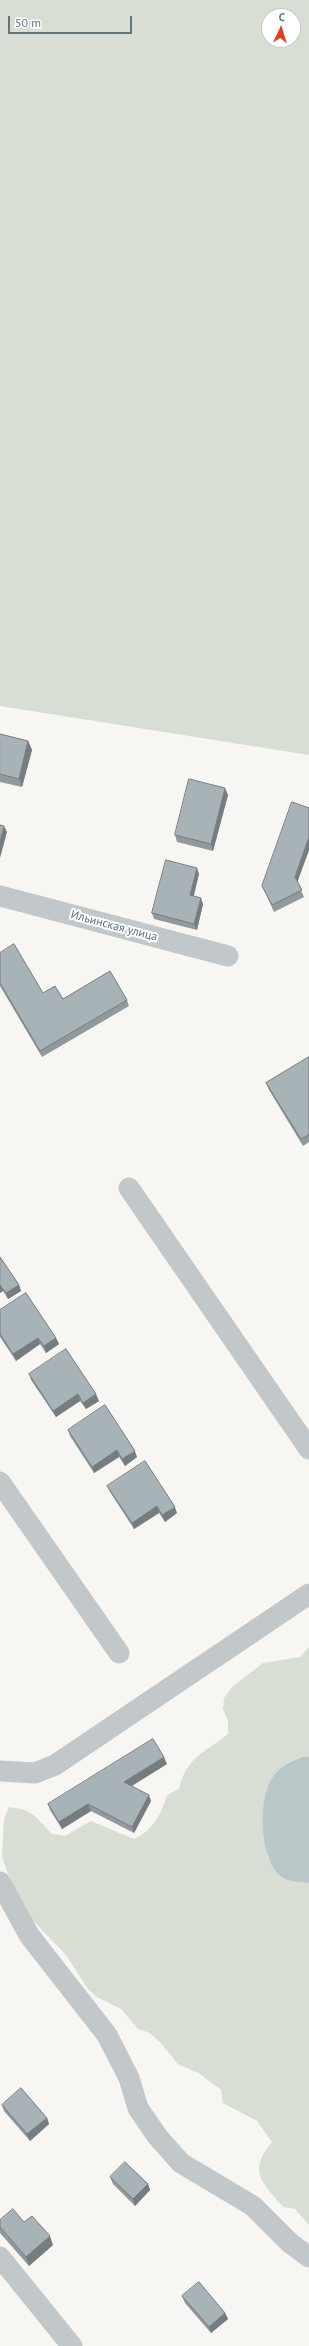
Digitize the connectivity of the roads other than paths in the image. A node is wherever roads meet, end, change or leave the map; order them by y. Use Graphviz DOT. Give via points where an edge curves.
graph roads {
  1 [pos="0,896"];
  2 [pos="228,956"];
  3 [pos="129,1188"];
  4 [pos="309,1449"];
  5 [pos="0,1482"];
  6 [pos="309,1594"];
  7 [pos="119,1653"];
  8 [pos="0,1771"];
  9 [pos="0,1882"];
  10 [pos="0,2257"];
  11 [pos="309,2257"];
  12 [pos="72,2346"];
  1 -- 2 [label="street, Ильинская улица"];
  3 -- 4 [label="street"];
  5 -- 7 [label="street"];
  6 -- 8 [label="street" via="55,1765 35,1773"];
  9 -- 11 [label="street" via="29,1935 106,2035 128,2078 138,2108 157,2136 181,2163 253,2206 290,2243"];
  10 -- 12 [label="street"];
}
